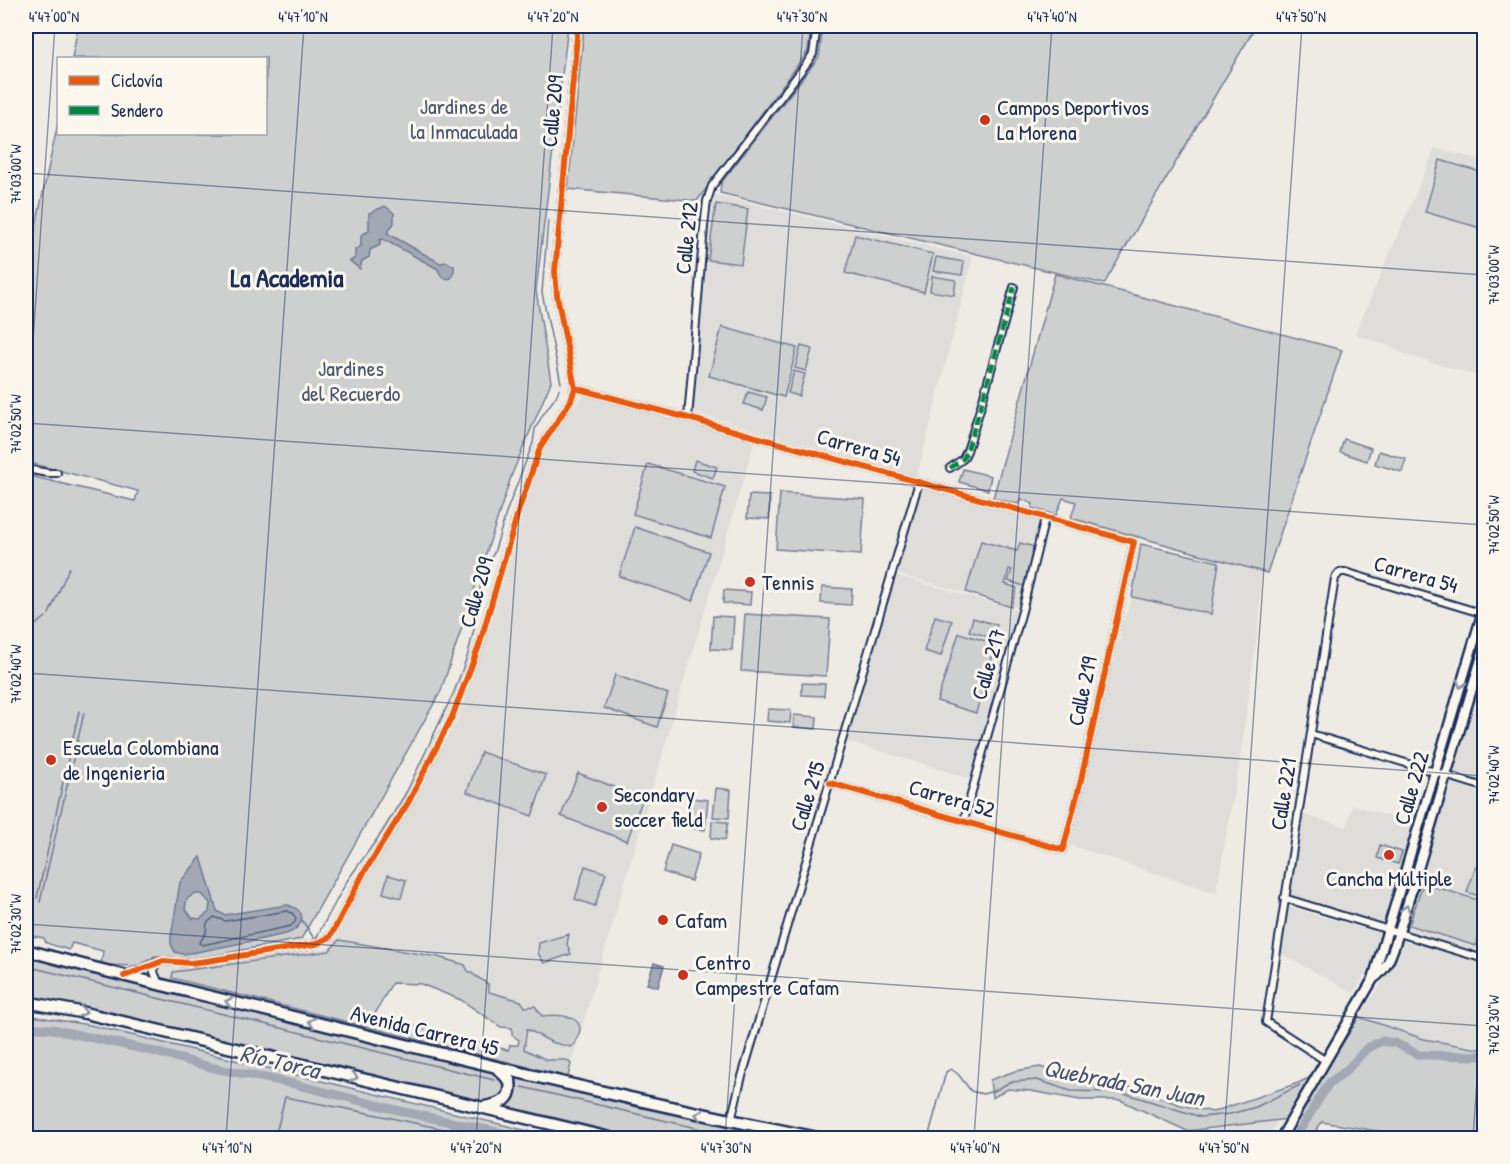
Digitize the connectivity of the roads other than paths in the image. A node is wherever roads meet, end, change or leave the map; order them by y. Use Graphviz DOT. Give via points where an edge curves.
graph roads {
  1 [pos="578,26"];
  2 [pos="817,26"];
  3 [pos="1014,287"];
  4 [pos="575,388"];
  5 [pos="688,418"];
  6 [pos="26,468"];
  7 [pos="950,468"];
  8 [pos="57,473"];
  9 [pos="919,482"];
  10 [pos="1045,518"];
  11 [pos="1133,541"];
  12 [pos="1338,573"];
  13 [pos="1484,612"];
  14 [pos="1485,649"];
  15 [pos="1311,734"];
  16 [pos="1435,771"];
  17 [pos="1446,775"];
  18 [pos="830,783"];
  19 [pos="1485,786"];
  20 [pos="964,820"];
  21 [pos="1063,849"];
  22 [pos="1284,898"];
  23 [pos="1389,929"];
  24 [pos="1399,932"];
  25 [pos="26,950"];
  26 [pos="1485,959"];
  27 [pos="156,962"];
  28 [pos="123,976"];
  29 [pos="1373,979"];
  30 [pos="160,985"];
  31 [pos="26,1002"];
  32 [pos="1326,1060"];
  33 [pos="491,1066"];
  34 [pos="482,1107"];
  35 [pos="731,1121"];
  36 [pos="610,1138"];
  37 [pos="818,1138"];
  38 [pos="1281,1138"];
  1 -- 4 [label="street, Calle 209" via="555,271"];
  2 -- 5 [label="street, Calle 212" via="813,54 709,194"];
  3 -- 7 [label="street" via="963,459"];
  4 -- 5 [label="street, Carrera 54"];
  4 -- 27 [label="street, Calle 209" via="540,448 477,654 452,717 408,803 363,874 330,937 316,944 207,961"];
  5 -- 9 [label="street, Carrera 54"];
  6 -- 8 [label="street"];
  9 -- 10 [label="street, Carrera 54"];
  9 -- 18 [label="street, Calle 215"];
  10 -- 11 [label="street, Carrera 54"];
  10 -- 20 [label="street, Calle 217"];
  11 -- 21 [label="street, Calle 219"];
  12 -- 13 [label="street, Carrera 54"];
  12 -- 15 [label="street, Calle 221" via="1332,588"];
  13 -- 16 [label="street, Calle 222, one-way"];
  14 -- 17 [label="street, Calle 222"];
  15 -- 16 [label="street"];
  15 -- 22 [label="street, Calle 221"];
  16 -- 17 [label="street"];
  16 -- 23 [label="street, Calle 222"];
  17 -- 19 [label="street"];
  24 -- 17 [label="street, Calle 222, one-way"];
  18 -- 20 [label="street, Carrera 52"];
  18 -- 35 [label="street, Calle 215"];
  20 -- 21 [label="street, Carrera 52"];
  22 -- 23 [label="street"];
  22 -- 32 [label="street, Calle 221" via="1266,1022"];
  23 -- 24 [label="street"];
  23 -- 29 [label="street, Calle 222"];
  24 -- 26 [label="street"];
  24 -- 29 [label="street, Calle 222" via="1389,961"];
  25 -- 28 [label="highway, Avenida Carrera 45"];
  27 -- 28 [label="street, Calle 209"];
  27 -- 30 [label="street" via="154,972"];
  28 -- 30 [label="highway, Avenida Carrera 45"];
  29 -- 32 [label="street, Calle 222"];
  33 -- 30 [label="highway, Avenida Carrera 45, one-way"];
  31 -- 34 [label="highway, one-way"];
  32 -- 38 [label="street, Calle 222"];
  33 -- 34 [label="highway" via="505,1075 511,1088 505,1101"];
  35 -- 33 [label="highway, Avenida Carrera 45, one-way"];
  34 -- 36 [label="highway"];
  35 -- 37 [label="highway, Avenida Carrera 45"];
}
